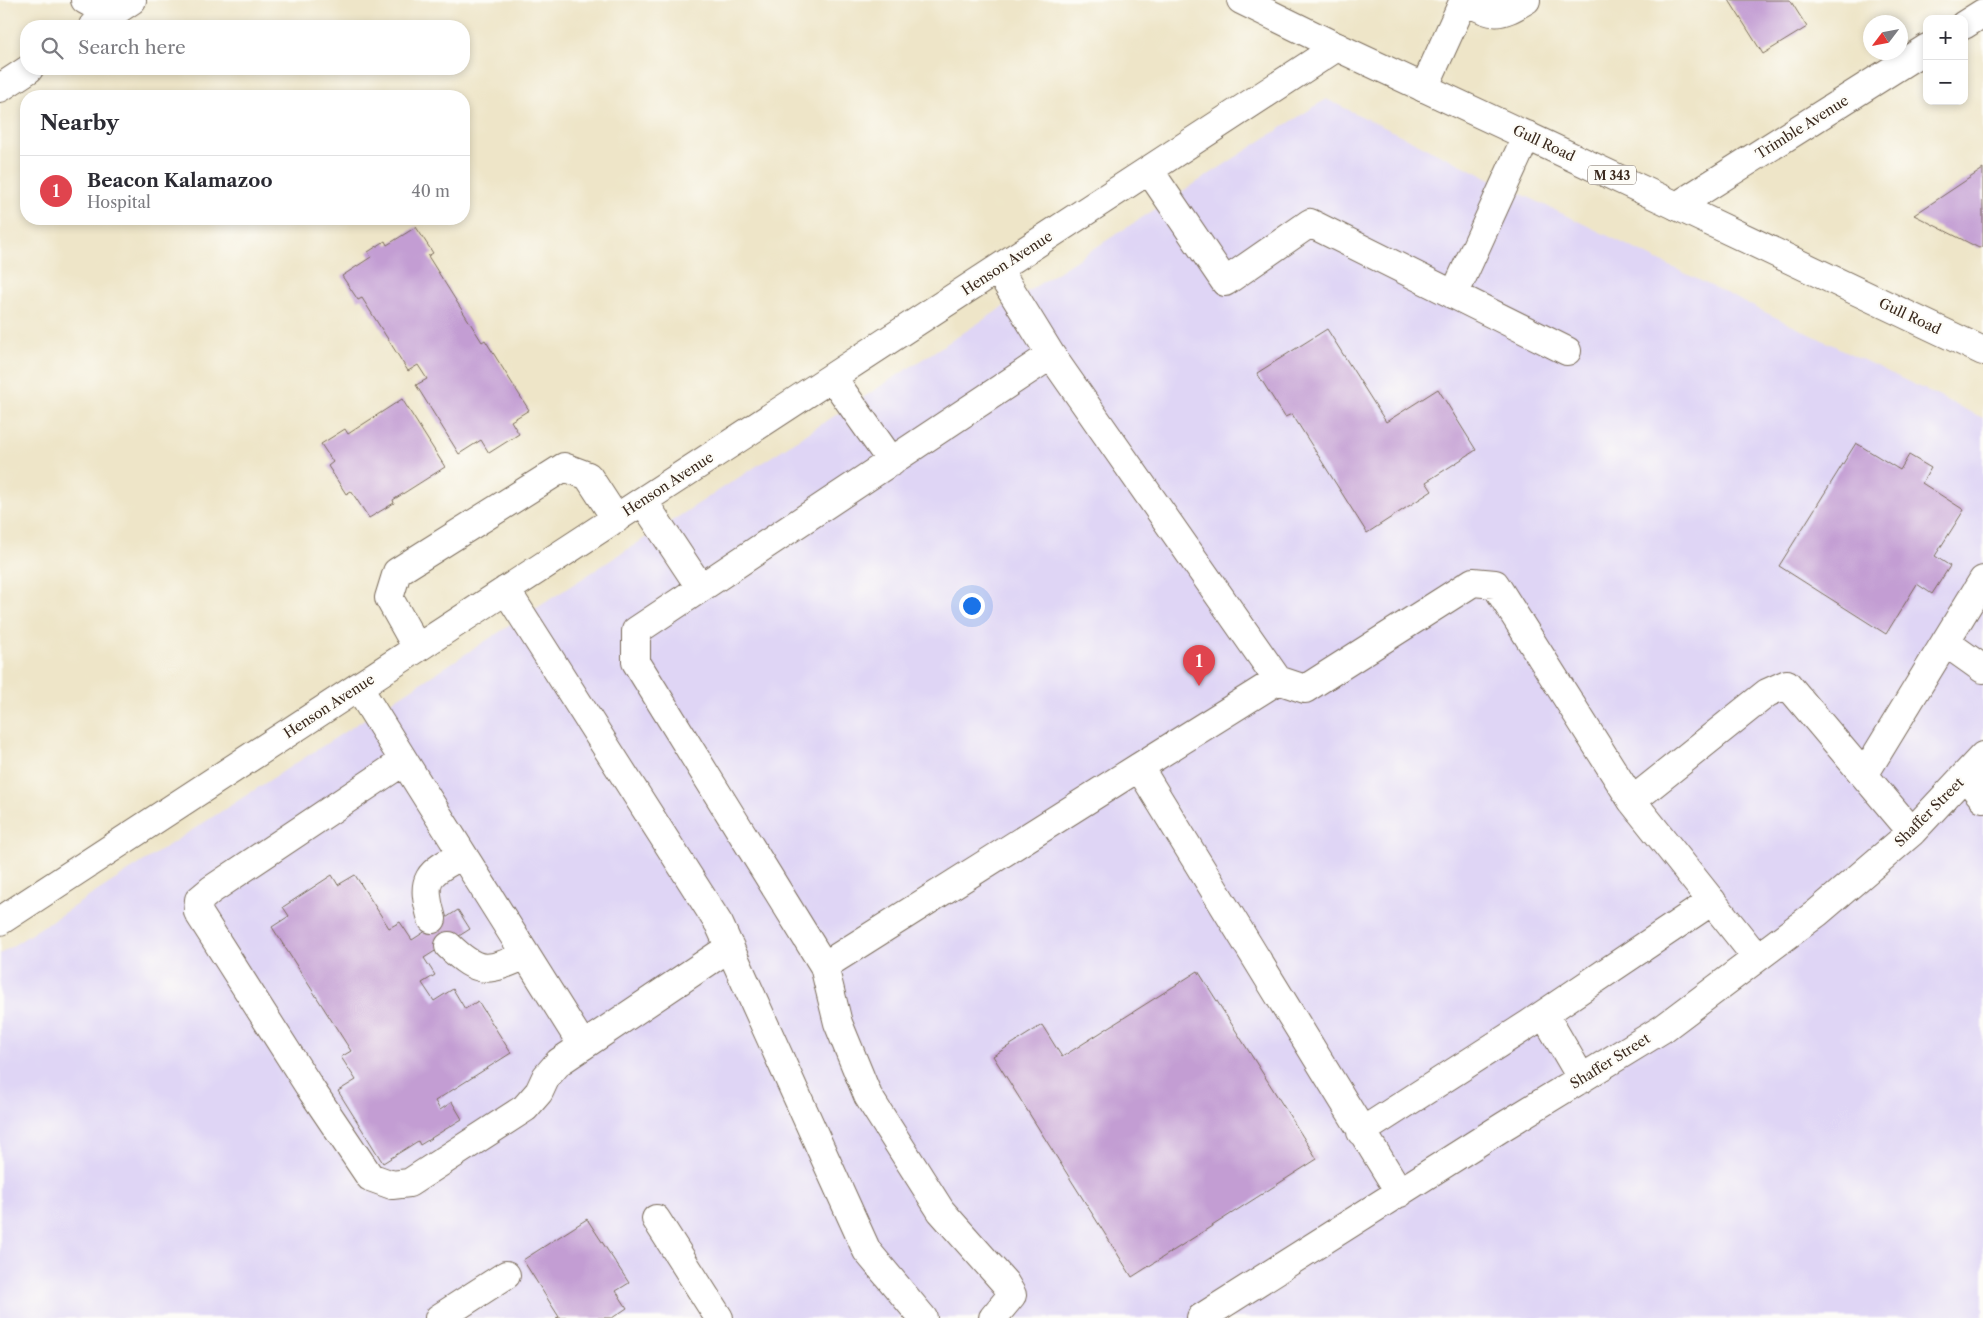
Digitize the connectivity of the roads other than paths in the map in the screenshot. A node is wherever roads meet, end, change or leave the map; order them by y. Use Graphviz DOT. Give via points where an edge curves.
graph roads {
  1 [pos="85,0"];
  2 [pos="1464,0"];
  3 [pos="1526,0"];
  4 [pos="1249,1"];
  5 [pos="1983,13"];
  6 [pos="112,14"];
  7 [pos="1968,22"];
  8 [pos="1337,47"];
  9 [pos="1923,51"];
  10 [pos="20,75"];
  11 [pos="0,88"];
  12 [pos="1424,88"];
  13 [pos="1527,135"];
  14 [pos="1149,170"];
  15 [pos="1677,206"];
  16 [pos="998,269"];
  17 [pos="1454,295"];
  18 [pos="1567,351"];
  19 [pos="1983,351"];
  20 [pos="1051,355"];
  21 [pos="832,377"];
  22 [pos="892,462"];
  23 [pos="643,500"];
  24 [pos="616,519"];
  25 [pos="1983,580"];
  26 [pos="700,588"];
  27 [pos="506,590"];
  28 [pos="1945,642"];
  29 [pos="417,648"];
  30 [pos="1983,670"];
  31 [pos="1278,680"];
  32 [pos="358,687"];
  33 [pos="1983,756"];
  34 [pos="404,760"];
  35 [pos="1139,767"];
  36 [pos="1864,775"];
  37 [pos="1964,776"];
  38 [pos="1983,798"];
  39 [pos="1632,801"];
  40 [pos="1912,832"];
  41 [pos="463,854"];
  42 [pos="1712,901"];
  43 [pos="432,919"];
  44 [pos="0,921"];
  45 [pos="449,946"];
  46 [pos="730,946"];
  47 [pos="526,955"];
  48 [pos="1757,958"];
  49 [pos="824,966"];
  50 [pos="1544,1014"];
  51 [pos="583,1046"];
  52 [pos="1582,1078"];
  53 [pos="1361,1132"];
  54 [pos="1400,1193"];
  55 [pos="656,1219"];
  56 [pos="506,1275"];
  57 [pos="439,1318"];
  58 [pos="719,1318"];
  59 [pos="923,1318"];
  60 [pos="993,1318"];
  61 [pos="1201,1318"];
  1 -- 6 [label="street"];
  2 -- 3 [label="street" via="1491,14 1507,12"];
  2 -- 12 [label="street"];
  4 -- 8 [label="street, Gull Road / M 343"];
  5 -- 7 [label="street"];
  8 -- 12 [label="street, Gull Road / M 343"];
  8 -- 14 [label="street, Henson Avenue"];
  9 -- 15 [label="street, Trimble Avenue"];
  10 -- 11 [label="street"];
  12 -- 13 [label="street, Gull Road / M 343"];
  13 -- 15 [label="street, Gull Road / M 343"];
  13 -- 17 [label="street"];
  14 -- 16 [label="street, Henson Avenue"];
  14 -- 17 [label="street" via="1225,282 1310,223"];
  15 -- 19 [label="street, Gull Road / M 343"];
  16 -- 20 [label="street"];
  16 -- 21 [label="street, Henson Avenue"];
  17 -- 18 [label="street"];
  20 -- 22 [label="street"];
  20 -- 31 [label="street"];
  21 -- 22 [label="street"];
  21 -- 23 [label="street, Henson Avenue"];
  22 -- 26 [label="street"];
  23 -- 24 [label="street, Henson Avenue"];
  23 -- 26 [label="street"];
  24 -- 27 [label="street, Henson Avenue"];
  24 -- 29 [label="street" via="588,476 564,467 397,572 388,598"];
  25 -- 28 [label="street"];
  26 -- 49 [label="street" via="636,631 636,662"];
  27 -- 29 [label="street, Henson Avenue"];
  27 -- 46 [label="street"];
  28 -- 30 [label="street"];
  28 -- 36 [label="street"];
  29 -- 32 [label="street, Henson Avenue"];
  31 -- 35 [label="street"];
  31 -- 39 [label="street" via="1305,689 1473,582 1495,584"];
  32 -- 34 [label="street"];
  32 -- 44 [label="street, Henson Avenue"];
  33 -- 37 [label="street, Shaffer Street"];
  34 -- 41 [label="street"];
  34 -- 51 [label="street" via="211,890 199,900 198,912 370,1177 392,1185 409,1183 525,1108 559,1062"];
  35 -- 49 [label="street"];
  35 -- 53 [label="street"];
  36 -- 39 [label="street" via="1788,684 1767,693"];
  36 -- 40 [label="street"];
  37 -- 38 [label="street"];
  37 -- 40 [label="street, Shaffer Street"];
  39 -- 42 [label="street"];
  40 -- 48 [label="street, Shaffer Street" via="1817,913"];
  41 -- 43 [label="street" via="429,877 426,890"];
  41 -- 47 [label="street"];
  42 -- 48 [label="street"];
  42 -- 50 [label="street"];
  45 -- 47 [label="street" via="465,962 482,968 497,968"];
  46 -- 51 [label="street"];
  46 -- 59 [label="street" via="867,1251"];
  47 -- 51 [label="street"];
  48 -- 52 [label="street, Shaffer Street" via="1664,1028"];
  49 -- 60 [label="street" via="838,1023 868,1096 942,1211 1012,1295"];
  50 -- 52 [label="street"];
  50 -- 53 [label="street"];
  52 -- 54 [label="street, Shaffer Street"];
  53 -- 54 [label="street"];
  54 -- 61 [label="street, Shaffer Street"];
  55 -- 58 [label="street"];
  56 -- 57 [label="street"];
}
